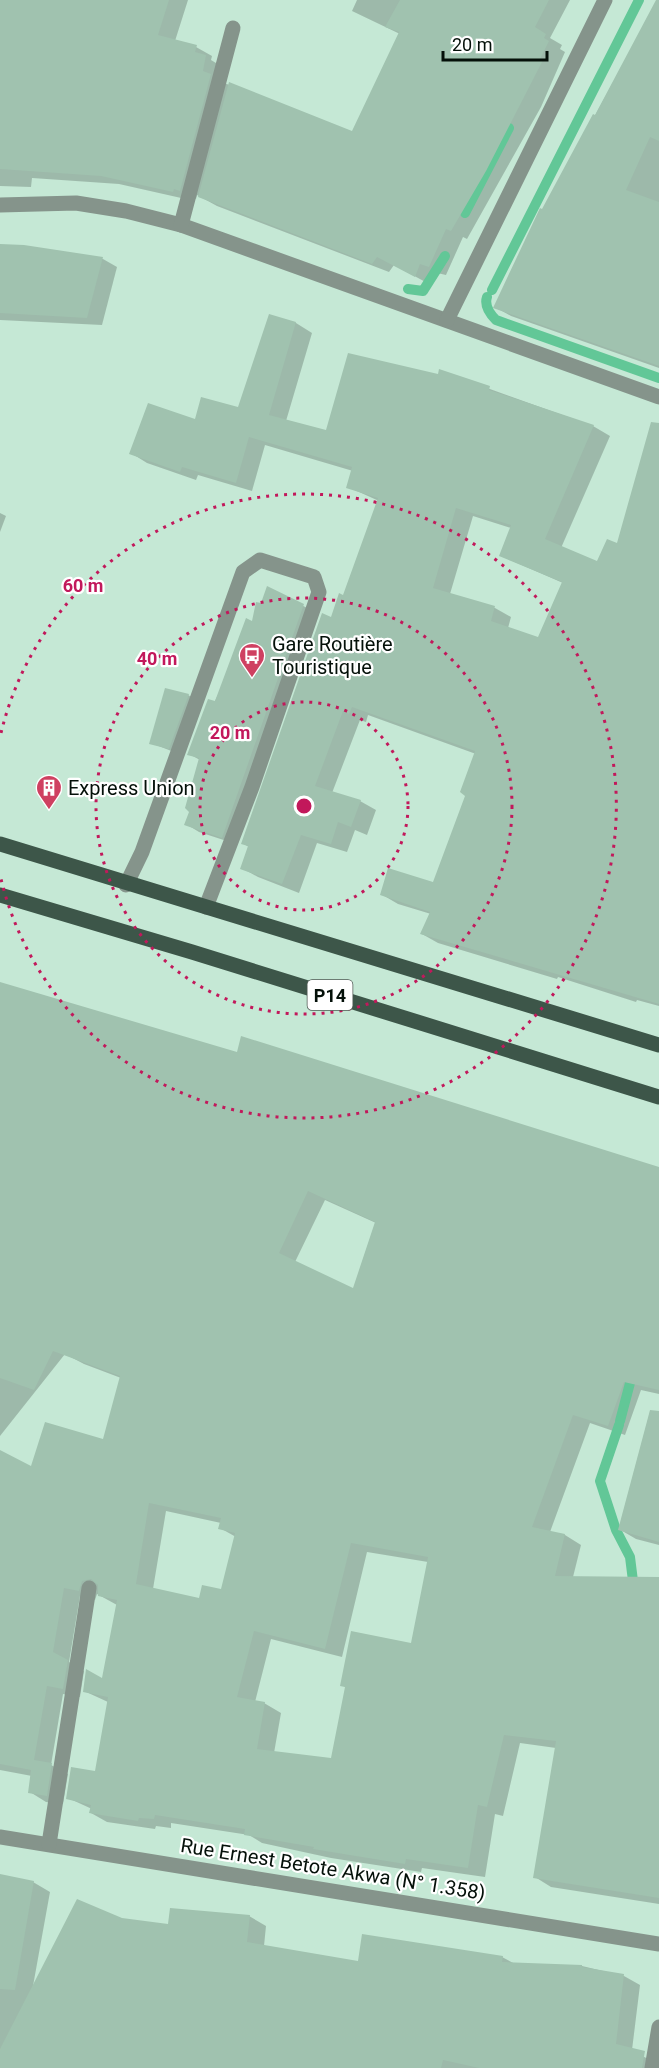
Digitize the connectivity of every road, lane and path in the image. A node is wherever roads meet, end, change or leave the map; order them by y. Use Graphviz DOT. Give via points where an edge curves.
graph roads {
  1 [pos="605,0"];
  2 [pos="233,28"];
  3 [pos="0,204"];
  4 [pos="181,225"];
  5 [pos="447,320"];
  6 [pos="659,397"];
  7 [pos="0,844"];
  8 [pos="126,885"];
  9 [pos="0,895"];
  10 [pos="206,907"];
  11 [pos="659,1045"];
  12 [pos="659,1097"];
  13 [pos="88,1588"];
  14 [pos="0,1837"];
  15 [pos="49,1844"];
  16 [pos="659,1944"];
  17 [pos="659,2027"];
  18 [pos="651,2068"];
  1 -- 5 [label="street"];
  2 -- 4 [label="street"];
  3 -- 4 [label="street" via="76,203"];
  4 -- 5 [label="street"];
  5 -- 6 [label="street"];
  7 -- 8 [label="main road, P14"];
  8 -- 10 [label="main road, P14"];
  8 -- 10 [label="street" via="142,852 243,572 260,560 314,577 319,592"];
  9 -- 12 [label="main road, P14"];
  10 -- 11 [label="main road, P14"];
  13 -- 15 [label="street"];
  14 -- 15 [label="street, Rue Ernest Betote Akwa (N° 1.358)"];
  15 -- 16 [label="street, Rue Ernest Betote Akwa (N° 1.358)"];
  17 -- 18 [label="street"];
}
